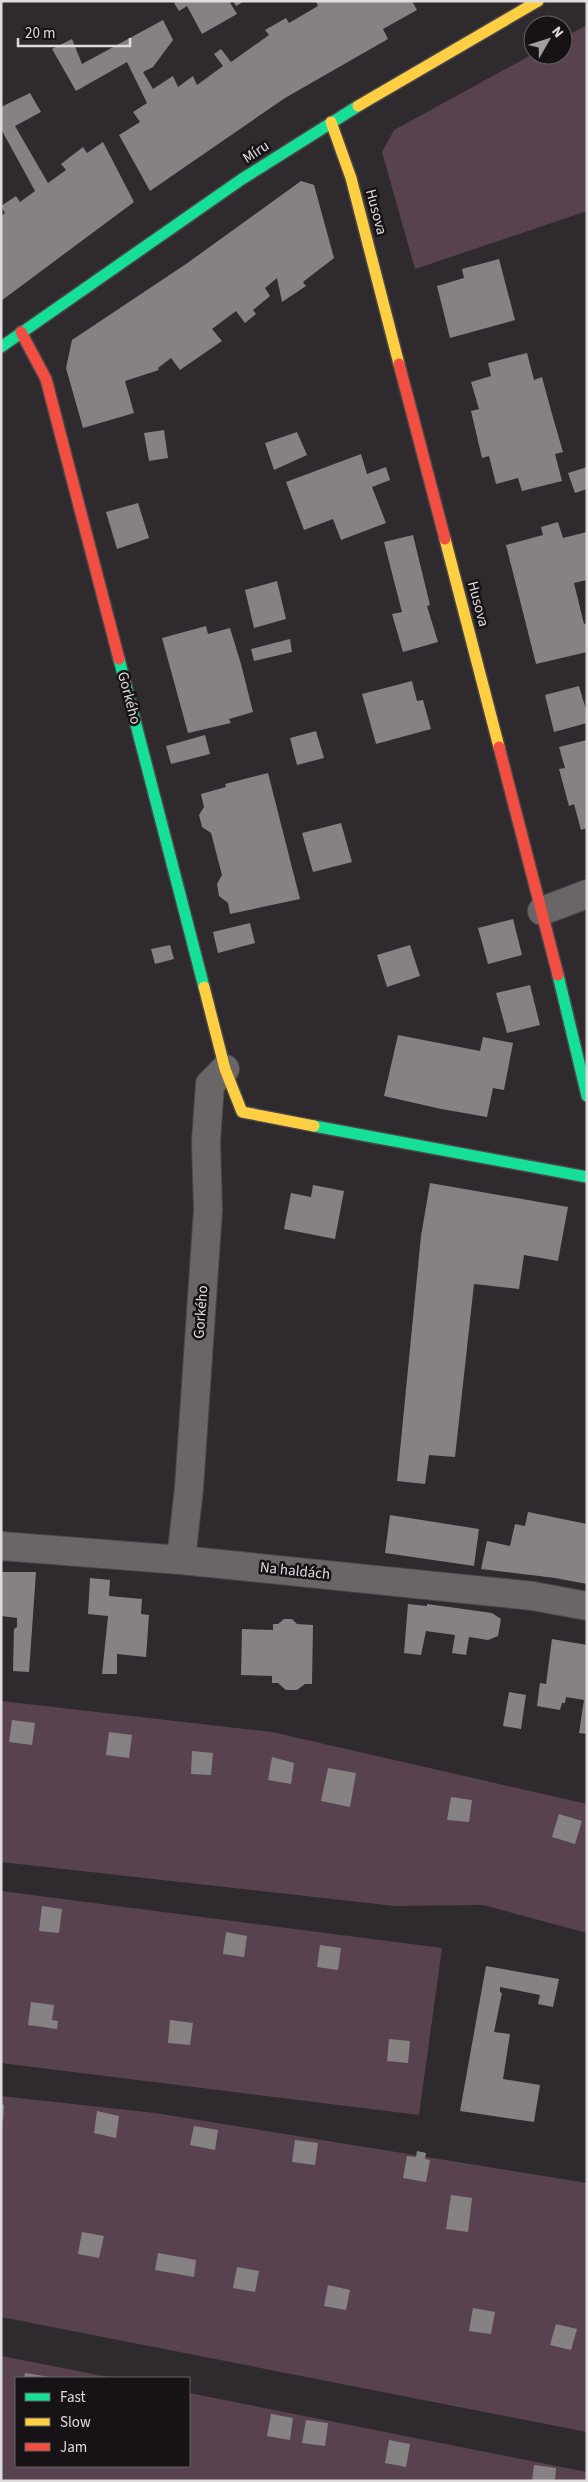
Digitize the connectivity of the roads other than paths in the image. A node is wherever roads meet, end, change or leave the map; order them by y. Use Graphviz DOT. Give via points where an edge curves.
graph roads {
  1 [pos="538,1"];
  2 [pos="331,122"];
  3 [pos="21,332"];
  4 [pos="1,347"];
  5 [pos="587,894"];
  6 [pos="542,911"];
  7 [pos="225,1069"];
  8 [pos="587,1096"];
  9 [pos="587,1177"];
  10 [pos="1,1546"];
  11 [pos="181,1560"];
  12 [pos="587,1606"];
  1 -- 2 [label="street, Míru"];
  2 -- 3 [label="street, Míru" via="242,179"];
  2 -- 6 [label="street, Husova" via="354,187"];
  3 -- 4 [label="street, Míru"];
  3 -- 7 [label="street, Gorkého" via="46,379"];
  5 -- 6 [label="street"];
  6 -- 8 [label="street, Husova"];
  7 -- 9 [label="street, Gorkého" via="242,1112"];
  7 -- 11 [label="street, Gorkého" via="210,1084 206,1142 208,1210"];
  10 -- 11 [label="street, Na haldách"];
  11 -- 12 [label="street, Na haldách" via="533,1596"];
}
